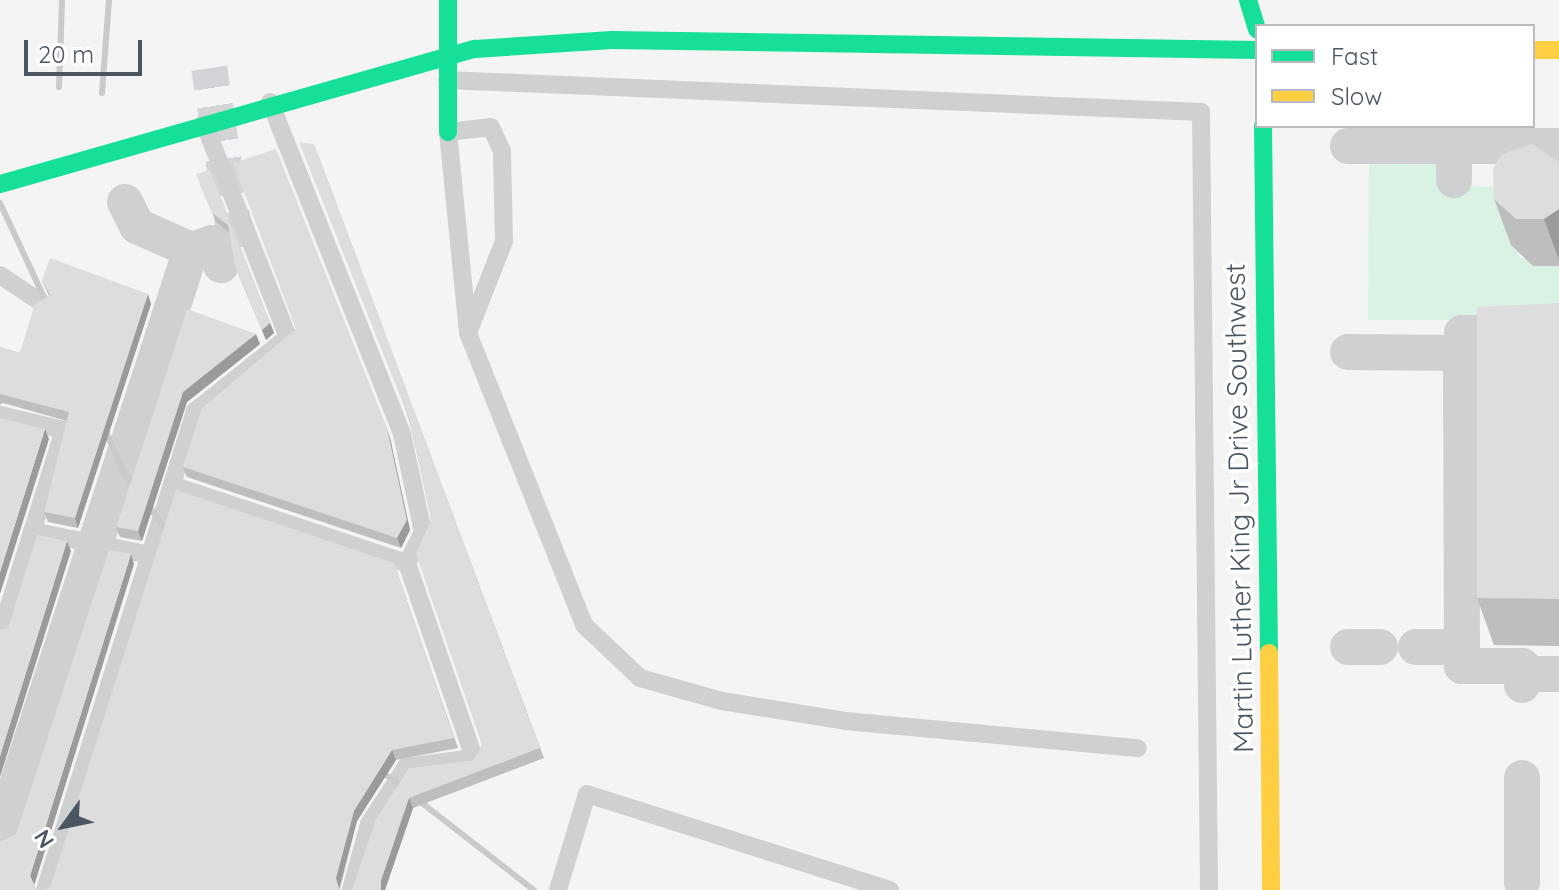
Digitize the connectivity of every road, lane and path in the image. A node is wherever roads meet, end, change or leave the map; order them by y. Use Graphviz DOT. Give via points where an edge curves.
graph roads {
  1 [pos="448,0"];
  2 [pos="1248,0"];
  3 [pos="1255,24"];
  4 [pos="1255,50"];
  5 [pos="1535,50"];
  6 [pos="1559,50"];
  7 [pos="447,80"];
  8 [pos="270,101"];
  9 [pos="203,121"];
  10 [pos="1263,128"];
  11 [pos="448,132"];
  12 [pos="1348,146"];
  13 [pos="1559,146"];
  14 [pos="0,184"];
  15 [pos="125,202"];
  16 [pos="0,275"];
  17 [pos="42,303"];
  18 [pos="468,333"];
  19 [pos="1559,333"];
  20 [pos="1348,352"];
  21 [pos="1461,353"];
  22 [pos="0,415"];
  23 [pos="172,485"];
  24 [pos="32,531"];
  25 [pos="94,548"];
  26 [pos="150,555"];
  27 [pos="407,563"];
  28 [pos="0,634"];
  29 [pos="1416,647"];
  30 [pos="1462,647"];
  31 [pos="1559,674"];
  32 [pos="1138,748"];
  33 [pos="1522,778"];
  34 [pos="0,837"];
  35 [pos="1522,882"];
  36 [pos="45,890"];
  37 [pos="351,890"];
  38 [pos="558,890"];
  39 [pos="890,890"];
  40 [pos="1209,890"];
  41 [pos="1271,890"];
  1 -- 7 [label="street"];
  2 -- 3 [label="street"];
  4 -- 8 [label="street, bridge" via="564,41 424,58"];
  5 -- 6 [label="street"];
  7 -- 11 [label="street"];
  7 -- 40 [label="lane" via="1201,112"];
  8 -- 9 [label="street, bridge"];
  8 -- 27 [label="lane" via="402,434 423,532"];
  9 -- 14 [label="street, bridge"];
  9 -- 23 [label="lane, bridge" via="288,337 195,411"];
  10 -- 41 [label="street, Martin Luther King Jr Drive Southwest"];
  11 -- 18 [label="lane"];
  11 -- 18 [label="lane" via="491,127 502,151 504,241"];
  12 -- 13 [label="street" via="1454,163"];
  15 -- 25 [label="street, bridge" via="137,226 206,258"];
  16 -- 17 [label="lane"];
  18 -- 32 [label="lane" via="584,625 640,678 722,701 845,721"];
  19 -- 21 [label="street" via="1462,333"];
  20 -- 21 [label="street"];
  21 -- 30 [label="street"];
  22 -- 24 [label="lane" via="64,430"];
  23 -- 26 [label="lane"];
  23 -- 27 [label="lane"];
  24 -- 25 [label="lane"];
  24 -- 28 [label="lane"];
  25 -- 26 [label="lane"];
  25 -- 34 [label="street"];
  26 -- 36 [label="lane"];
  27 -- 37 [label="lane" via="474,758 406,767 369,824"];
  29 -- 30 [label="street"];
  30 -- 31 [label="street" via="1462,666 1522,666 1522,679"];
  33 -- 35 [label="street"];
  38 -- 39 [label="lane" via="587,794"];
}
